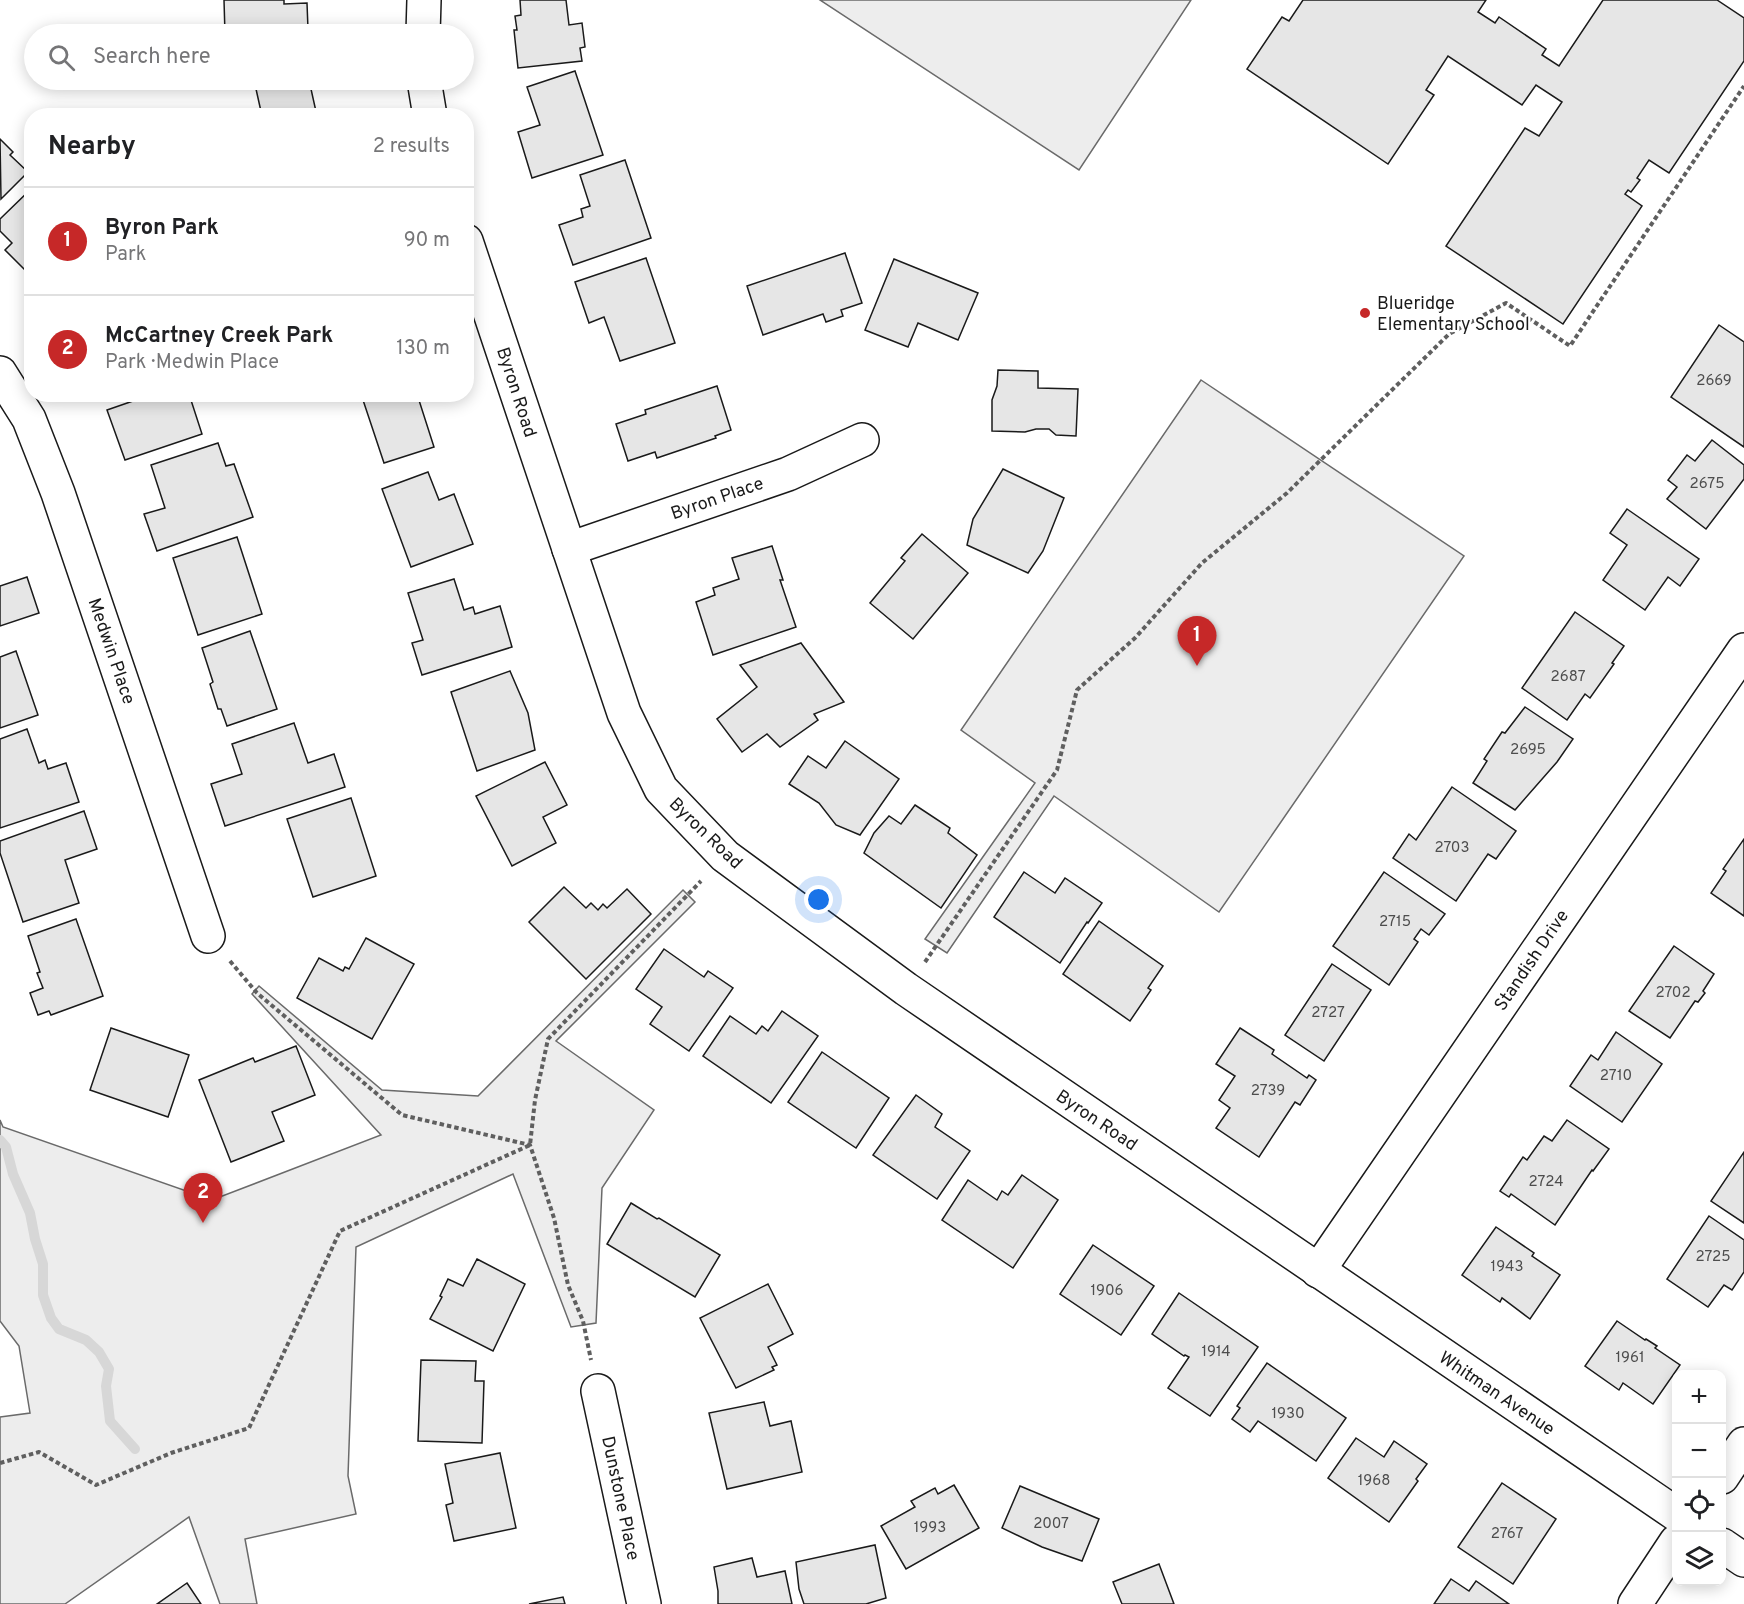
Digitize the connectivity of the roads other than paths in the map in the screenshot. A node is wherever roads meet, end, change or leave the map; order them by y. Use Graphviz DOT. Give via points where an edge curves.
graph roads {
  1 [pos="424,0"];
  2 [pos="423,24"];
  3 [pos="426,90"];
  4 [pos="429,108"];
  5 [pos="474,265"];
  6 [pos="0,373"];
  7 [pos="862,440"];
  8 [pos="570,549"];
  9 [pos="1744,650"];
  10 [pos="208,936"];
  11 [pos="1318,1271"];
  12 [pos="598,1391"];
  13 [pos="1744,1444"];
  14 [pos="1726,1471"];
  15 [pos="1672,1511"];
  16 [pos="1726,1548"];
  17 [pos="1672,1549"];
  18 [pos="1744,1560"];
  19 [pos="644,1604"];
  20 [pos="1635,1604"];
  1 -- 2 [label="street"];
  3 -- 4 [label="street"];
  5 -- 8 [label="street, Byron Road"];
  6 -- 10 [label="street, Medwin Place" via="29,418 58,493"];
  7 -- 8 [label="street, Byron Place" via="788,474"];
  8 -- 11 [label="street, Byron Road" via="624,713 661,789 725,856 906,989"];
  9 -- 11 [label="street, Standish Drive"];
  11 -- 15 [label="street, Whitman Avenue"];
  12 -- 19 [label="street, Dunstone Place"];
  13 -- 14 [label="street"];
  16 -- 18 [label="street"];
  17 -- 20 [label="street"];
}
